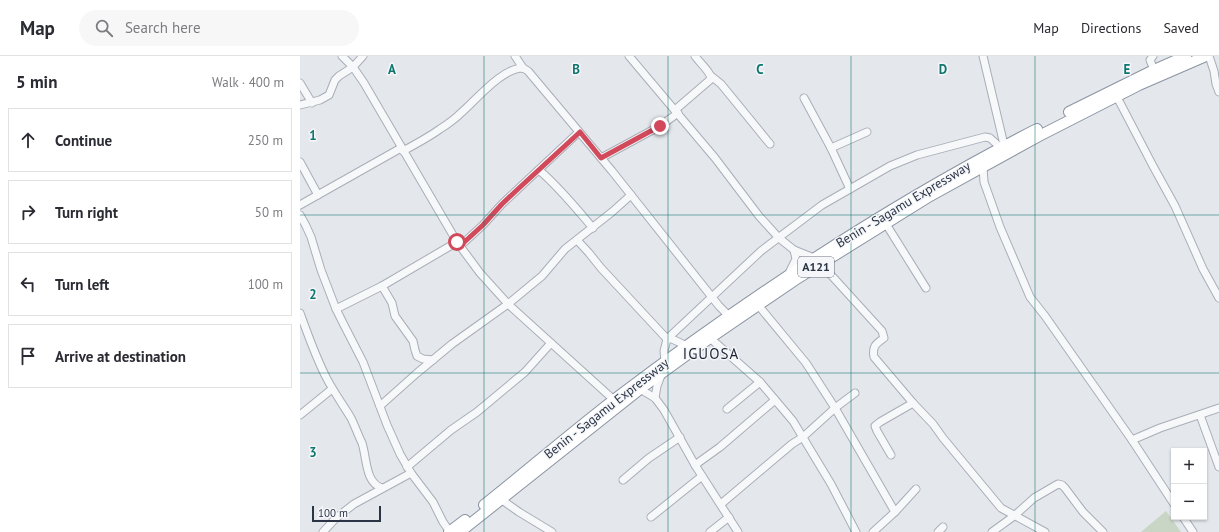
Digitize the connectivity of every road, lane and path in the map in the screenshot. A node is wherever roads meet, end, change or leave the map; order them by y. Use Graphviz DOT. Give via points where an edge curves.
graph roads {
  1 [pos="342,56"];
  2 [pos="363,56"];
  3 [pos="515,56"];
  4 [pos="629,56"];
  5 [pos="695,56"];
  6 [pos="983,56"];
  7 [pos="1153,56"];
  8 [pos="1186,56"];
  9 [pos="1208,56"];
  10 [pos="352,67"];
  11 [pos="523,68"];
  12 [pos="1154,70"];
  13 [pos="711,76"];
  14 [pos="1137,82"];
  15 [pos="300,84"];
  16 [pos="1219,92"];
  17 [pos="1116,97"];
  18 [pos="804,98"];
  19 [pos="312,103"];
  20 [pos="300,105"];
  21 [pos="677,112"];
  22 [pos="580,132"];
  23 [pos="868,132"];
  24 [pos="770,144"];
  25 [pos="831,148"];
  26 [pos="402,149"];
  27 [pos="1004,149"];
  28 [pos="601,158"];
  29 [pos="300,162"];
  30 [pos="983,167"];
  31 [pos="539,170"];
  32 [pos="850,188"];
  33 [pos="318,195"];
  34 [pos="631,195"];
  35 [pos="300,205"];
  36 [pos="300,215"];
  37 [pos="886,224"];
  38 [pos="593,228"];
  39 [pos="779,238"];
  40 [pos="577,240"];
  41 [pos="458,244"];
  42 [pos="794,250"];
  43 [pos="817,261"];
  44 [pos="788,276"];
  45 [pos="382,286"];
  46 [pos="926,288"];
  47 [pos="712,297"];
  48 [pos="1219,298"];
  49 [pos="508,304"];
  50 [pos="758,305"];
  51 [pos="336,309"];
  52 [pos="300,313"];
  53 [pos="729,316"];
  54 [pos="710,338"];
  55 [pos="667,339"];
  56 [pos="551,343"];
  57 [pos="687,346"];
  58 [pos="433,360"];
  59 [pos="665,362"];
  60 [pos="662,373"];
  61 [pos="760,382"];
  62 [pos="332,389"];
  63 [pos="640,389"];
  64 [pos="855,393"];
  65 [pos="655,398"];
  66 [pos="775,400"];
  67 [pos="913,403"];
  68 [pos="614,405"];
  69 [pos="380,406"];
  70 [pos="835,408"];
  71 [pos="1219,408"];
  72 [pos="727,409"];
  73 [pos="300,414"];
  74 [pos="1200,416"];
  75 [pos="680,437"];
  76 [pos="803,437"];
  77 [pos="1132,440"];
  78 [pos="891,455"];
  79 [pos="695,465"];
  80 [pos="1219,467"];
  81 [pos="409,470"];
  82 [pos="702,476"];
  83 [pos="623,480"];
  84 [pos="382,488"];
  85 [pos="916,489"];
  86 [pos="1171,499"];
  87 [pos="502,500"];
  88 [pos="720,504"];
  89 [pos="895,512"];
  90 [pos="1014,516"];
  91 [pos="651,517"];
  92 [pos="728,517"];
  93 [pos="1185,520"];
  94 [pos="463,531"];
  95 [pos="323,532"];
  96 [pos="450,532"];
  97 [pos="552,532"];
  98 [pos="710,532"];
  99 [pos="738,532"];
  100 [pos="856,532"];
  101 [pos="873,532"];
  102 [pos="992,532"];
  103 [pos="1045,532"];
  104 [pos="1103,532"];
  105 [pos="1193,532"];
  1 -- 10 [label="street"];
  2 -- 10 [label="street"];
  3 -- 11 [label="street"];
  4 -- 21 [label="street"];
  5 -- 13 [label="street"];
  6 -- 27 [label="street"];
  7 -- 12 [label="street" via="1150,60"];
  8 -- 12 [label="highway, Benin - Sagamu Expressway / A121"];
  9 -- 14 [label="highway, A121"];
  9 -- 16 [label="street"];
  10 -- 19 [label="street" via="339,76 329,95"];
  10 -- 26 [label="street"];
  11 -- 22 [label="street"];
  11 -- 26 [label="street" via="500,78 440,130"];
  12 -- 14 [label="highway, Benin - Sagamu Expressway / A121"];
  13 -- 21 [label="street"];
  13 -- 24 [label="street" via="721,84"];
  14 -- 17 [label="highway, A121"];
  14 -- 27 [label="highway, Benin - Sagamu Expressway / A121" via="1093,100"];
  15 -- 19 [label="street"];
  17 -- 27 [label="highway, A121"];
  17 -- 48 [label="street" via="1175,206"];
  18 -- 25 [label="street"];
  19 -- 20 [label="street"];
  21 -- 28 [label="street" via="660,126"];
  21 -- 39 [label="street"];
  22 -- 28 [label="street"];
  22 -- 31 [label="street"];
  23 -- 25 [label="street"];
  25 -- 32 [label="street"];
  26 -- 33 [label="street"];
  26 -- 41 [label="street"];
  27 -- 30 [label="highway, A121"];
  27 -- 32 [label="street" via="985,137 917,155 890,166"];
  27 -- 43 [label="highway, Benin - Sagamu Expressway / A121" via="874,220"];
  28 -- 34 [label="street"];
  29 -- 33 [label="street"];
  30 -- 37 [label="highway, A121"];
  30 -- 77 [label="street" via="984,182 1000,227 1030,297"];
  31 -- 38 [label="street" via="566,195"];
  31 -- 41 [label="street" via="483,225"];
  32 -- 39 [label="street" via="822,205"];
  33 -- 35 [label="street"];
  34 -- 38 [label="street"];
  34 -- 47 [label="street"];
  36 -- 51 [label="street" via="311,237"];
  37 -- 43 [label="highway, A121"];
  37 -- 46 [label="street"];
  38 -- 40 [label="street"];
  39 -- 42 [label="street"];
  39 -- 47 [label="street" via="761,251"];
  40 -- 49 [label="street" via="565,249 542,276"];
  40 -- 55 [label="street"];
  41 -- 45 [label="street"];
  41 -- 49 [label="street"];
  42 -- 43 [label="street"];
  42 -- 44 [label="street" via="796,259"];
  43 -- 44 [label="highway, Benin - Sagamu Expressway / A121"];
  43 -- 50 [label="highway, A121" via="795,280"];
  43 -- 67 [label="street" via="882,331 884,338 874,346 874,357"];
  44 -- 53 [label="highway, Benin - Sagamu Expressway / A121"];
  45 -- 51 [label="street"];
  45 -- 58 [label="street" via="392,303 395,316 413,341 417,356"];
  47 -- 53 [label="street"];
  47 -- 55 [label="street"];
  49 -- 56 [label="street"];
  49 -- 58 [label="street"];
  50 -- 54 [label="highway, A121"];
  50 -- 70 [label="street" via="806,363"];
  51 -- 69 [label="street" via="363,362"];
  52 -- 62 [label="street"];
  53 -- 57 [label="highway, Benin - Sagamu Expressway / A121"];
  54 -- 60 [label="highway, A121"];
  54 -- 61 [label="street"];
  55 -- 57 [label="street"];
  55 -- 59 [label="street"];
  56 -- 68 [label="street"];
  56 -- 81 [label="street" via="525,372 451,430"];
  57 -- 59 [label="highway, Benin - Sagamu Expressway / A121"];
  58 -- 69 [label="street"];
  59 -- 68 [label="highway, Benin - Sagamu Expressway / A121"];
  60 -- 63 [label="highway, A121"];
  60 -- 65 [label="street"];
  61 -- 66 [label="street"];
  61 -- 72 [label="street"];
  62 -- 73 [label="street"];
  62 -- 84 [label="street" via="351,418 359,436 373,483"];
  63 -- 65 [label="street"];
  63 -- 68 [label="highway, A121"];
  64 -- 70 [label="street"];
  65 -- 75 [label="street"];
  66 -- 76 [label="street"];
  66 -- 79 [label="street"];
  67 -- 78 [label="street" via="875,426"];
  67 -- 90 [label="street" via="1001,508"];
  68 -- 87 [label="highway, A121"];
  68 -- 96 [label="highway, Benin - Sagamu Expressway / A121"];
  69 -- 81 [label="street"];
  70 -- 76 [label="street"];
  70 -- 89 [label="street"];
  71 -- 74 [label="street"];
  74 -- 77 [label="street"];
  74 -- 80 [label="street"];
  75 -- 79 [label="street"];
  75 -- 83 [label="street"];
  76 -- 88 [label="street"];
  76 -- 100 [label="street"];
  77 -- 86 [label="street"];
  79 -- 82 [label="street"];
  81 -- 84 [label="street" via="396,482"];
  81 -- 96 [label="street" via="433,502"];
  82 -- 88 [label="street"];
  82 -- 91 [label="street"];
  84 -- 95 [label="street" via="354,504"];
  85 -- 89 [label="street"];
  87 -- 94 [label="highway, A121"];
  87 -- 97 [label="street"];
  88 -- 92 [label="street"];
  89 -- 101 [label="street"];
  90 -- 102 [label="street"];
  90 -- 103 [label="street"];
  90 -- 104 [label="street" via="1034,498 1058,484 1065,488 1083,512"];
  92 -- 98 [label="street"];
  92 -- 99 [label="street"];
  93 -- 105 [label="street"];
}
